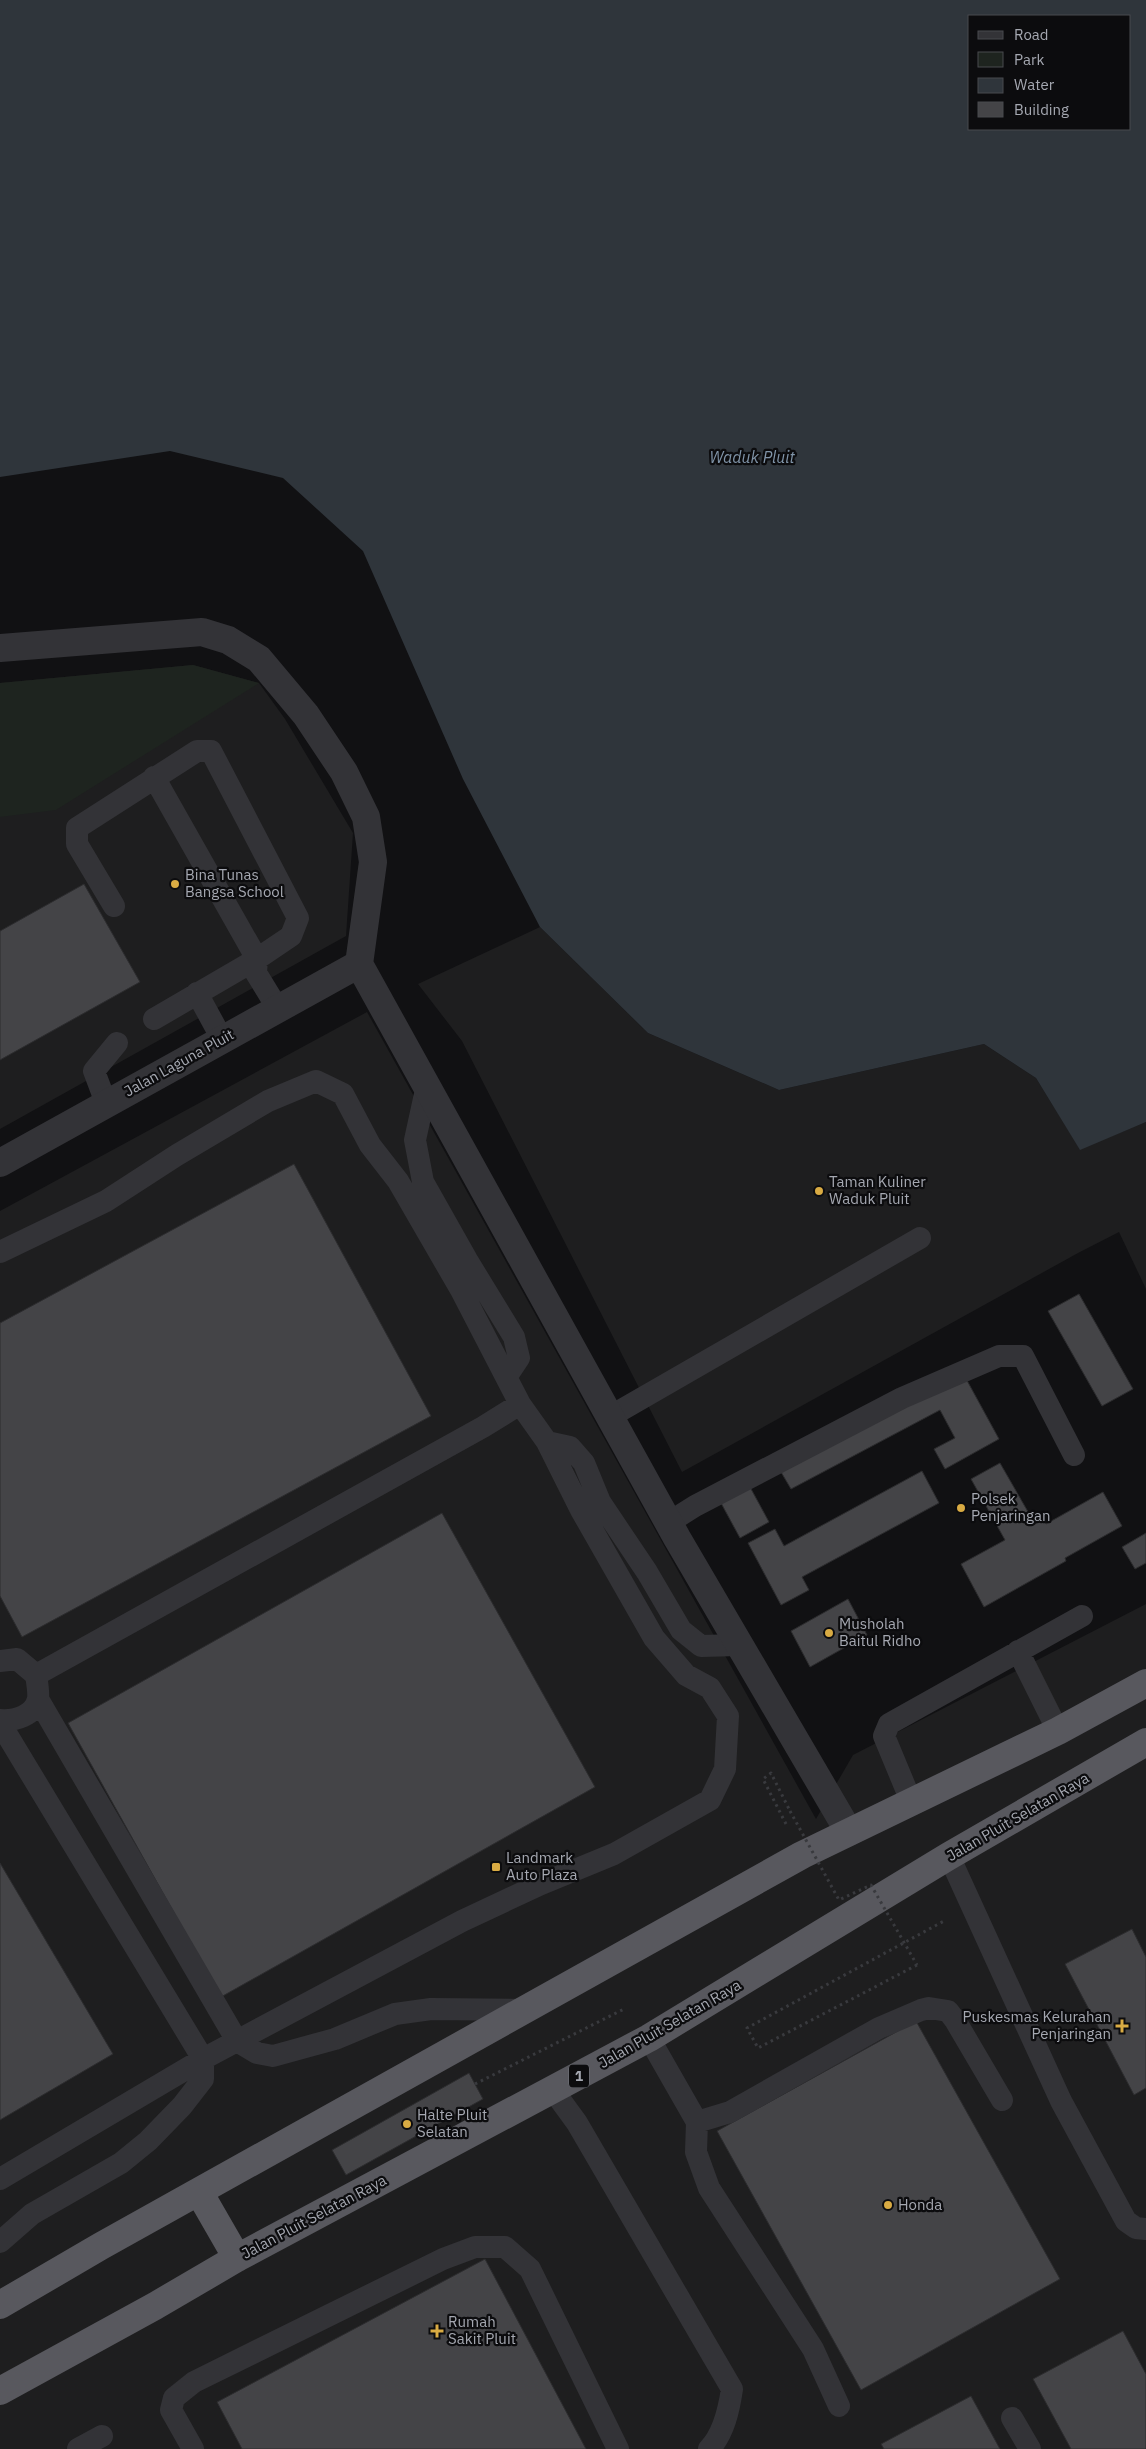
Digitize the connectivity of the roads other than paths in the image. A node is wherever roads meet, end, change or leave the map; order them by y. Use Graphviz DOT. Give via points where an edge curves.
graph roads {
  1 [pos="0,648"];
  2 [pos="154,777"];
  3 [pos="114,906"];
  4 [pos="257,959"];
  5 [pos="358,964"];
  6 [pos="196,993"];
  7 [pos="278,1009"];
  8 [pos="154,1019"];
  9 [pos="222,1040"];
  10 [pos="117,1043"];
  11 [pos="427,1085"];
  12 [pos="106,1103"];
  13 [pos="0,1163"];
  14 [pos="920,1238"];
  15 [pos="0,1252"];
  16 [pos="508,1376"];
  17 [pos="520,1404"];
  18 [pos="611,1416"];
  19 [pos="547,1442"];
  20 [pos="1074,1455"];
  21 [pos="668,1523"];
  22 [pos="1082,1616"];
  23 [pos="739,1644"];
  24 [pos="1018,1651"];
  25 [pos="0,1661"];
  26 [pos="36,1675"];
  27 [pos="1146,1683"];
  28 [pos="38,1699"];
  29 [pos="0,1722"];
  30 [pos="1058,1731"];
  31 [pos="1146,1742"];
  32 [pos="911,1801"];
  33 [pos="849,1832"];
  34 [pos="949,1856"];
  35 [pos="526,2010"];
  36 [pos="649,2038"];
  37 [pos="237,2041"];
  38 [pos="203,2059"];
  39 [pos="554,2090"];
  40 [pos="1002,2100"];
  41 [pos="696,2122"];
  42 [pos="0,2179"];
  43 [pos="199,2192"];
  44 [pos="1146,2229"];
  45 [pos="0,2242"];
  46 [pos="237,2258"];
  47 [pos="0,2305"];
  48 [pos="0,2391"];
  49 [pos="839,2406"];
  50 [pos="1012,2418"];
  51 [pos="102,2436"];
  52 [pos="78,2449"];
  53 [pos="193,2449"];
  54 [pos="618,2449"];
  55 [pos="709,2449"];
  56 [pos="1030,2449"];
  1 -- 5 [label="street" via="202,632 228,640 259,659 306,715 344,772 366,817 373,862"];
  2 -- 3 [label="lane" via="77,828 77,844"];
  2 -- 4 [label="lane"];
  2 -- 4 [label="lane" via="197,751 211,751 298,918 291,936"];
  4 -- 6 [label="lane"];
  4 -- 7 [label="lane" via="256,973"];
  5 -- 7 [label="street, Jalan Laguna Pluit"];
  5 -- 11 [label="street"];
  6 -- 8 [label="lane"];
  6 -- 9 [label="lane"];
  7 -- 9 [label="street, Jalan Laguna Pluit"];
  9 -- 12 [label="street, Jalan Laguna Pluit"];
  10 -- 12 [label="lane" via="94,1071"];
  11 -- 16 [label="lane" via="415,1140 423,1182 514,1337 519,1358"];
  11 -- 18 [label="street"];
  12 -- 13 [label="street, Jalan Laguna Pluit"];
  14 -- 18 [label="lane"];
  15 -- 16 [label="lane" via="106,1201 268,1101 316,1081 343,1094 370,1145 398,1181"];
  16 -- 17 [label="lane"];
  17 -- 19 [label="lane"];
  17 -- 26 [label="lane"];
  18 -- 21 [label="street"];
  19 -- 23 [label="lane" via="570,1447 584,1463 600,1502 647,1572 680,1630 701,1646"];
  19 -- 37 [label="lane" via="580,1510 654,1638 686,1675 710,1688 728,1716 725,1769 710,1800 614,1854 462,1921"];
  20 -- 21 [label="lane" via="1023,1356 999,1356 902,1398"];
  21 -- 23 [label="street"];
  22 -- 24 [label="lane"];
  23 -- 33 [label="street"];
  24 -- 30 [label="lane"];
  24 -- 32 [label="lane" via="889,1724 884,1736"];
  25 -- 26 [label="lane" via="18,1659"];
  26 -- 28 [label="lane"];
  27 -- 30 [label="highway"];
  28 -- 29 [label="lane" via="29,1713 15,1721"];
  28 -- 37 [label="lane"];
  29 -- 38 [label="lane"];
  30 -- 32 [label="highway"];
  31 -- 34 [label="highway, Jalan Pluit Selatan Raya / 1"];
  32 -- 33 [label="highway"];
  33 -- 35 [label="highway" via="802,1855"];
  34 -- 36 [label="highway, Jalan Pluit Selatan Raya / 1"];
  34 -- 44 [label="lane" via="1061,2101 1126,2221 1136,2228"];
  35 -- 37 [label="lane" via="431,2009 395,2014 335,2039 273,2056 257,2053"];
  35 -- 43 [label="highway"];
  36 -- 39 [label="highway, Jalan Pluit Selatan Raya / 1"];
  36 -- 41 [label="lane"];
  37 -- 38 [label="lane"];
  38 -- 42 [label="lane"];
  38 -- 45 [label="lane" via="203,2080 148,2141 121,2163 32,2214"];
  39 -- 46 [label="highway, Jalan Pluit Selatan Raya / 1"];
  39 -- 55 [label="lane" via="732,2389 729,2412"];
  40 -- 41 [label="lane" via="952,2015 948,2011 930,2008 879,2028 730,2112"];
  41 -- 49 [label="lane" via="696,2152 709,2188 813,2349"];
  43 -- 46 [label="highway"];
  43 -- 47 [label="highway"];
  46 -- 48 [label="highway, Jalan Pluit Selatan Raya / 1"];
  50 -- 56 [label="lane"];
  51 -- 52 [label="lane"];
  53 -- 54 [label="lane" via="171,2410 174,2398 194,2382 444,2259 475,2247 505,2247 530,2269"];
}
